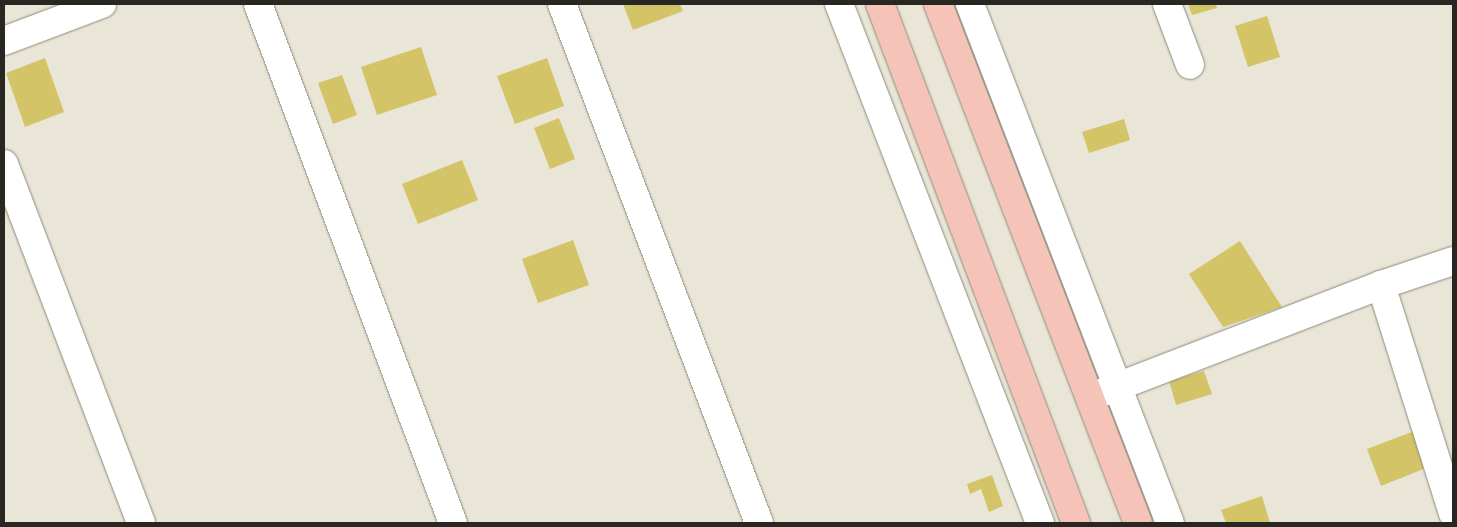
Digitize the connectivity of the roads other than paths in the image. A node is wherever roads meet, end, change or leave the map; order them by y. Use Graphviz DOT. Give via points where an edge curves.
graph roads {
  1 [pos="102,4"];
  2 [pos="258,4"];
  3 [pos="562,4"];
  4 [pos="839,4"];
  5 [pos="880,4"];
  6 [pos="938,4"];
  7 [pos="970,4"];
  8 [pos="1167,4"];
  9 [pos="4,41"];
  10 [pos="1190,65"];
  11 [pos="4,164"];
  12 [pos="1453,261"];
  13 [pos="1381,285"];
  14 [pos="1117,387"];
  15 [pos="1090,398"];
  16 [pos="1453,514"];
  17 [pos="1135,522"];
  18 [pos="141,523"];
  19 [pos="453,523"];
  20 [pos="759,523"];
  21 [pos="1040,523"];
  22 [pos="1076,523"];
  23 [pos="1170,523"];
  1 -- 9 [label="street"];
  2 -- 19 [label="street"];
  3 -- 20 [label="street"];
  4 -- 21 [label="street"];
  5 -- 22 [label="main road"];
  6 -- 15 [label="main road"];
  7 -- 14 [label="street"];
  8 -- 10 [label="street"];
  11 -- 18 [label="street"];
  12 -- 13 [label="street"];
  13 -- 14 [label="street"];
  13 -- 16 [label="street"];
  14 -- 15 [label="street"];
  14 -- 23 [label="street"];
  15 -- 17 [label="main road"];
}
